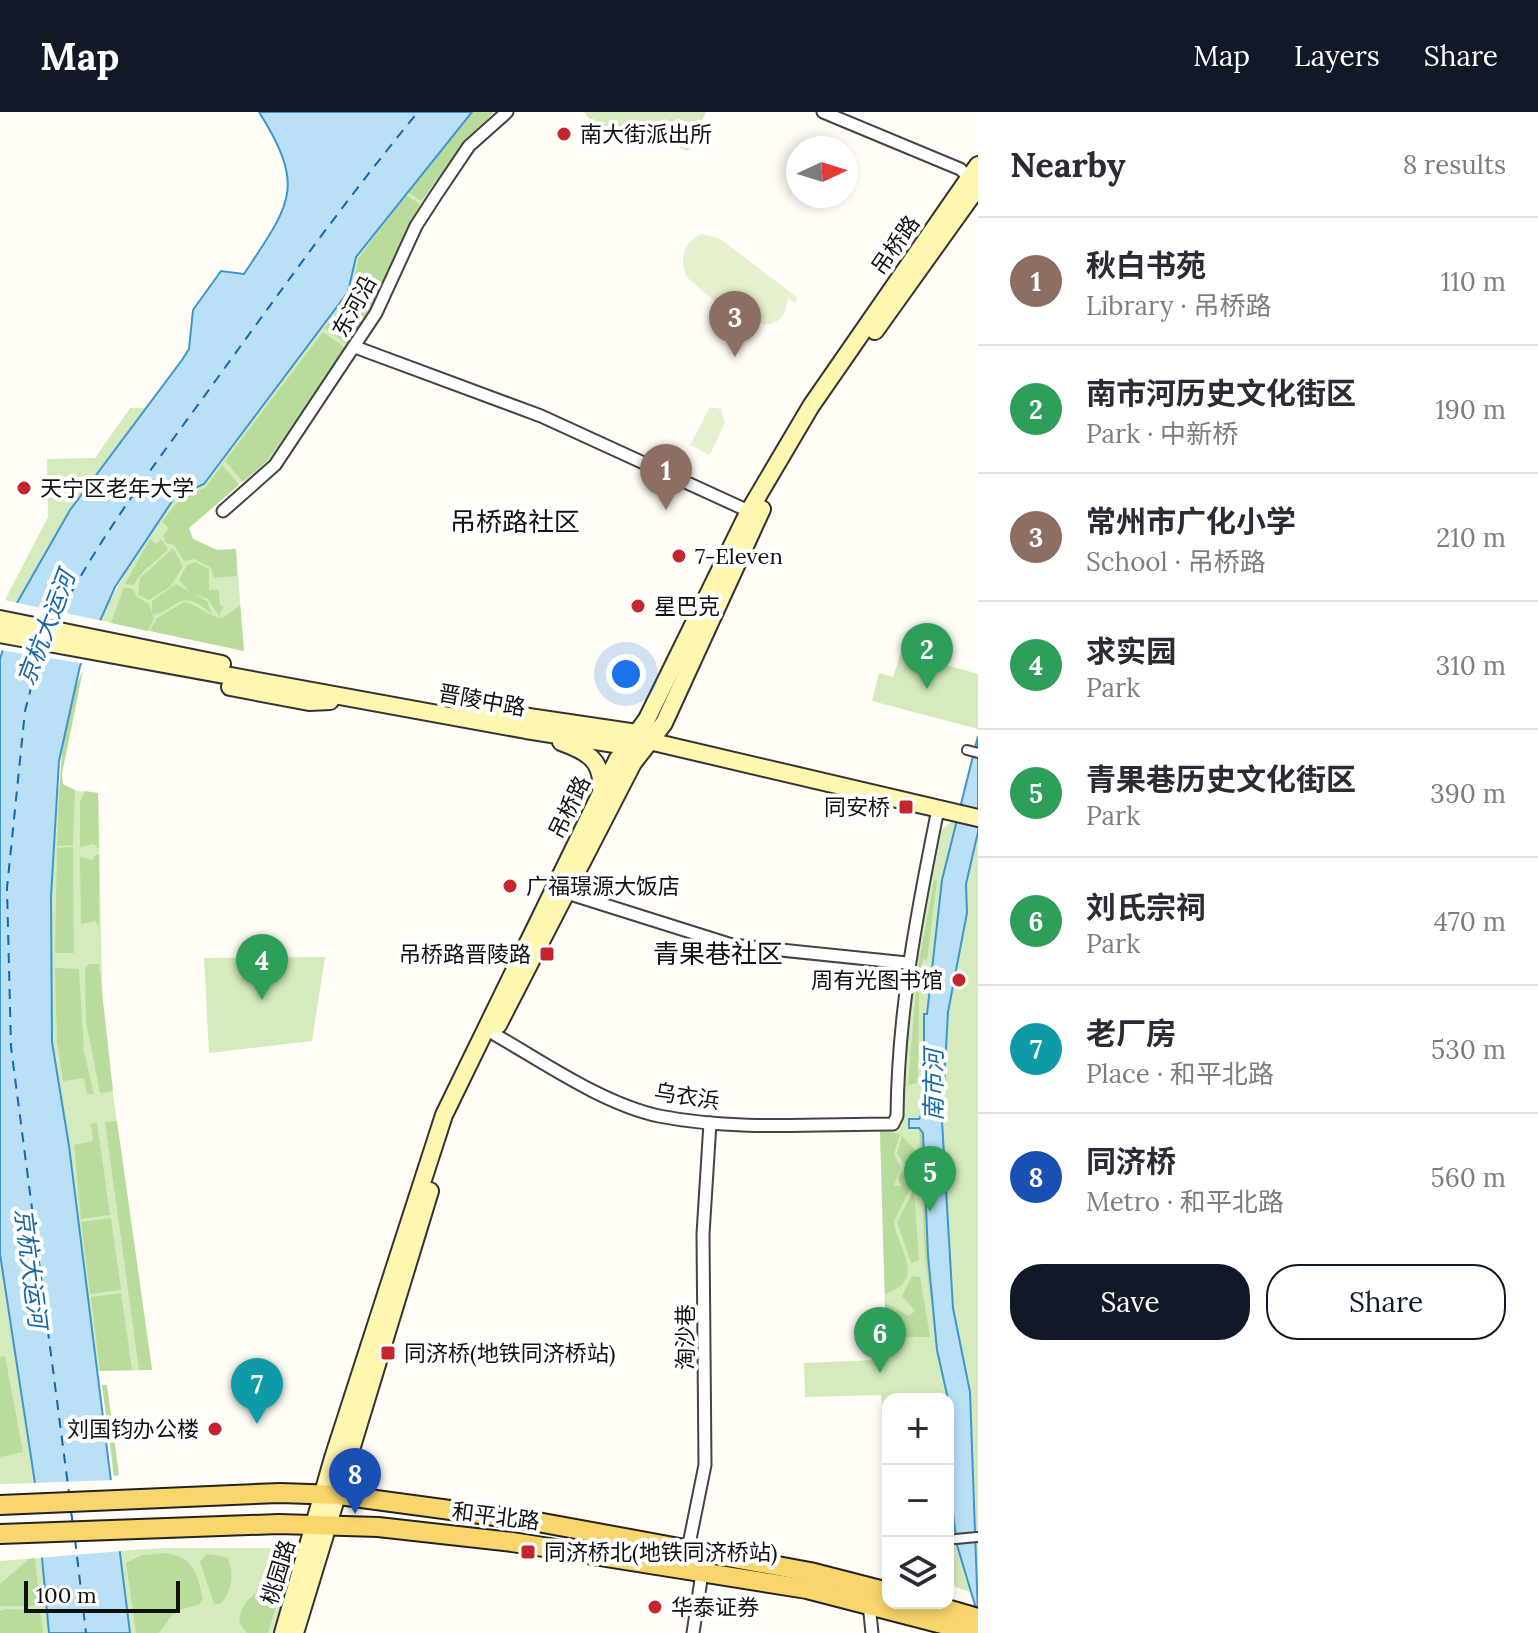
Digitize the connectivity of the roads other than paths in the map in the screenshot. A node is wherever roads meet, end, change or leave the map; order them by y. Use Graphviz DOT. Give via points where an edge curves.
graph roads {
  1 [pos="507,112"];
  2 [pos="823,112"];
  3 [pos="975,176"];
  4 [pos="355,347"];
  5 [pos="223,511"];
  6 [pos="754,513"];
  7 [pos="0,619"];
  8 [pos="0,634"];
  9 [pos="106,652"];
  10 [pos="526,730"];
  11 [pos="637,740"];
  12 [pos="601,792"];
  13 [pos="946,811"];
  14 [pos="978,818"];
  15 [pos="567,893"];
  16 [pos="907,963"];
  17 [pos="494,1034"];
  18 [pos="710,1123"];
  19 [pos="331,1494"];
  20 [pos="0,1505"];
  21 [pos="322,1524"];
  22 [pos="1,1534"];
  23 [pos="977,1537"];
  24 [pos="956,1539"];
  25 [pos="688,1549"];
  26 [pos="702,1573"];
  27 [pos="882,1590"];
  28 [pos="869,1604"];
  29 [pos="938,1609"];
  30 [pos="970,1625"];
  31 [pos="283,1633"];
  32 [pos="295,1633"];
  33 [pos="693,1633"];
  34 [pos="872,1633"];
  1 -- 4 [label="street, 东河沿" via="469,146 436,195"];
  2 -- 3 [label="street"];
  3 -- 6 [label="main road, 吊桥路"];
  4 -- 5 [label="street, 东河沿" via="275,465"];
  4 -- 6 [label="street" via="541,416"];
  6 -- 11 [label="main road, 吊桥路" via="664,723"];
  7 -- 9 [label="main road, 晋陵中路"];
  8 -- 9 [label="main road, 晋陵中路"];
  9 -- 10 [label="main road, 晋陵中路"];
  9 -- 11 [label="main road, 晋陵中路"];
  10 -- 11 [label="main road, 晋陵中路"];
  10 -- 12 [label="main road" via="591,756 602,774"];
  11 -- 12 [label="main road, 吊桥路"];
  11 -- 13 [label="main road, 晋陵中路"];
  11 -- 15 [label="main road, 吊桥路" via="633,763"];
  12 -- 19 [label="main road, 吊桥路" via="444,1115"];
  13 -- 14 [label="main road, 晋陵中路"];
  13 -- 16 [label="street"];
  15 -- 16 [label="street" via="732,945"];
  15 -- 17 [label="main road, 吊桥路"];
  16 -- 18 [label="street, 乌衣浜" via="893,1124"];
  17 -- 18 [label="street, 乌衣浜" via="586,1087 656,1115"];
  17 -- 19 [label="main road, 吊桥路" via="453,1119"];
  18 -- 25 [label="street, 淘沙巷" via="703,1234 705,1465"];
  19 -- 20 [label="main road, 和平北路"];
  19 -- 21 [label="main road, 吊桥路"];
  19 -- 25 [label="main road, 和平北路"];
  21 -- 22 [label="main road, 和平北路"];
  21 -- 26 [label="main road, 和平北路" via="512,1542"];
  21 -- 31 [label="main road, 桃园路"];
  21 -- 32 [label="main road, 桃园路"];
  23 -- 24 [label="street"];
  25 -- 27 [label="main road, 和平北路"];
  26 -- 28 [label="main road, 和平北路"];
  26 -- 33 [label="street"];
  28 -- 30 [label="main road, 和平北路"];
  28 -- 34 [label="street"];
  29 -- 30 [label="main road, 和平北路"];
}
